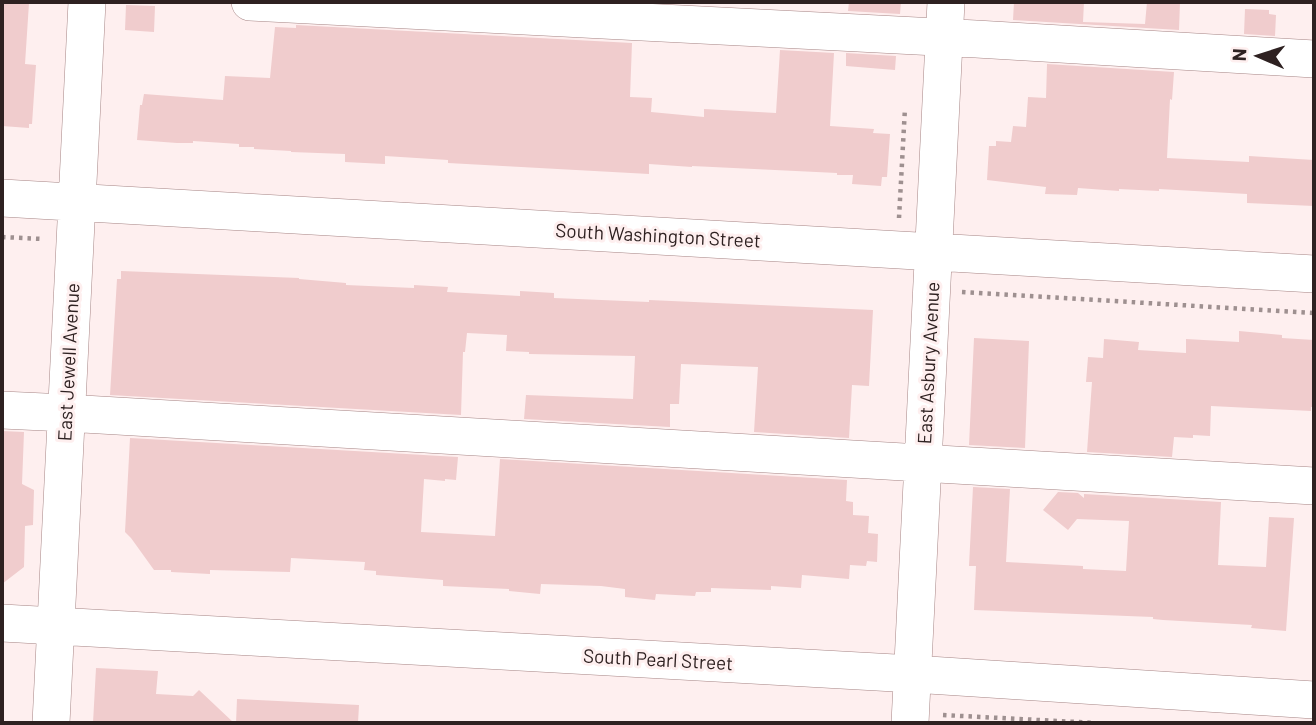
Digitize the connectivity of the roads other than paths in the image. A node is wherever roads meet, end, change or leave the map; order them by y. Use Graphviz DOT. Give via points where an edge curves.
graph roads {
  1 [pos="87,2"];
  2 [pos="250,2"];
  3 [pos="946,2"];
  4 [pos="944,38"];
  5 [pos="1314,59"];
  6 [pos="2,198"];
  7 [pos="77,203"];
  8 [pos="934,252"];
  9 [pos="1314,274"];
  10 [pos="2,410"];
  11 [pos="66,413"];
  12 [pos="923,464"];
  13 [pos="1314,486"];
  14 [pos="2,623"];
  15 [pos="55,626"];
  16 [pos="913,674"];
  17 [pos="1314,700"];
  18 [pos="923,719"];
  19 [pos="51,723"];
  1 -- 7 [label="street, East Jewell Avenue"];
  2 -- 4 [label="street"];
  3 -- 4 [label="street, East Asbury Avenue"];
  4 -- 5 [label="street"];
  4 -- 8 [label="street, East Asbury Avenue"];
  6 -- 7 [label="street, South Washington Street"];
  7 -- 8 [label="street, South Washington Street"];
  7 -- 11 [label="street, East Jewell Avenue"];
  8 -- 9 [label="street, South Washington Street"];
  8 -- 12 [label="street, East Asbury Avenue"];
  10 -- 11 [label="street"];
  11 -- 12 [label="street"];
  11 -- 15 [label="street, East Jewell Avenue"];
  12 -- 13 [label="street"];
  12 -- 16 [label="street, East Asbury Avenue"];
  14 -- 15 [label="street, South Pearl Street"];
  15 -- 16 [label="street, South Pearl Street"];
  15 -- 19 [label="street, East Jewell Avenue"];
  16 -- 17 [label="street, South Pearl Street"];
  16 -- 18 [label="street, East Asbury Avenue"];
}
